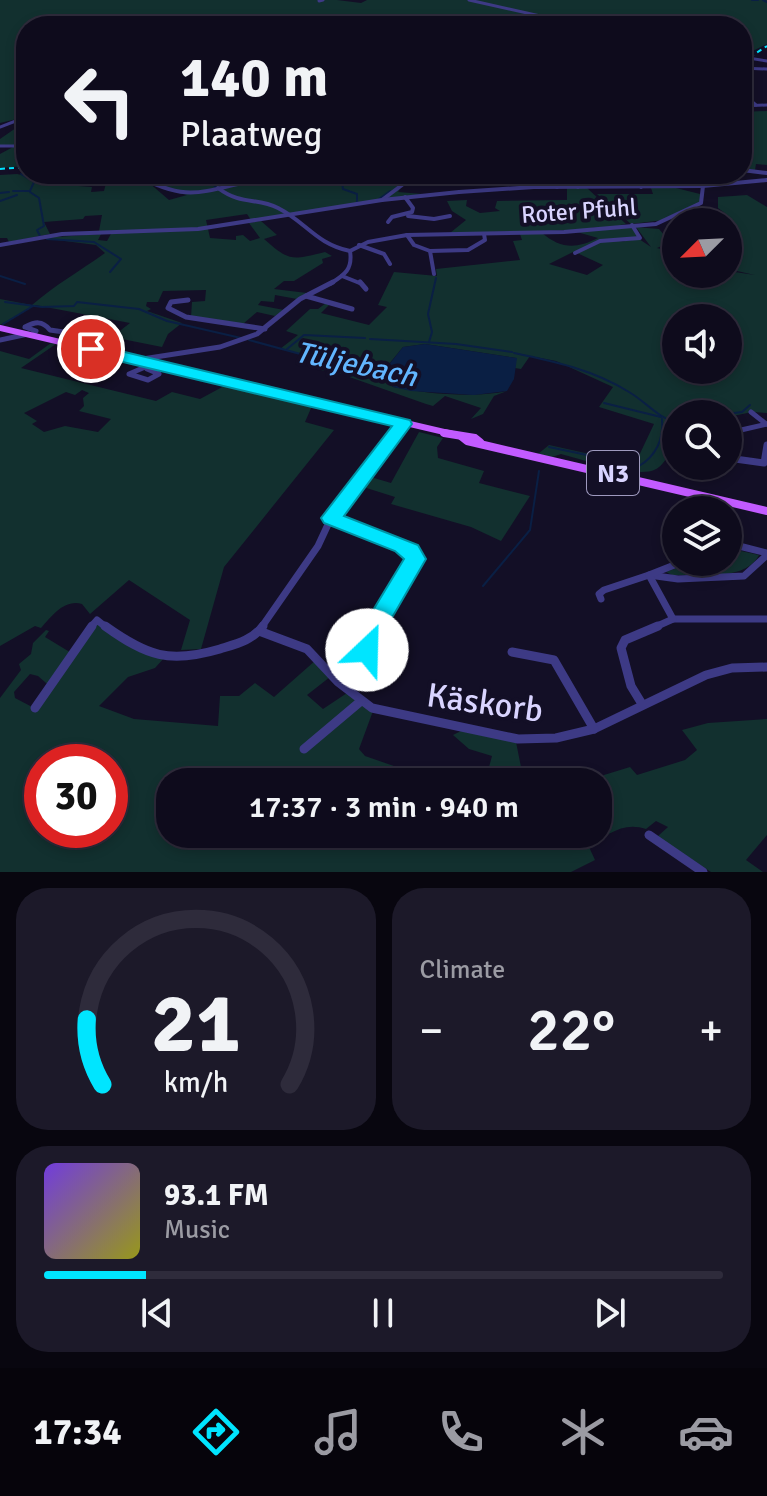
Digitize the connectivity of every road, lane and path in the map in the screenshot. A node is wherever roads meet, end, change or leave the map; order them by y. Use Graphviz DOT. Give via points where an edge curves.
graph roads {
  1 [pos="469,0"];
  2 [pos="540,16"];
  3 [pos="752,102"];
  4 [pos="752,105"];
  5 [pos="756,105"];
  6 [pos="767,105"];
  7 [pos="152,184"];
  8 [pos="236,184"];
  9 [pos="403,184"];
  10 [pos="553,184"];
  11 [pos="577,184"];
  12 [pos="642,184"];
  13 [pos="726,184"];
  14 [pos="703,186"];
  15 [pos="557,187"];
  16 [pos="578,187"];
  17 [pos="641,187"];
  18 [pos="218,188"];
  19 [pos="405,197"];
  20 [pos="382,200"];
  21 [pos="287,216"];
  22 [pos="408,216"];
  23 [pos="450,216"];
  24 [pos="388,222"];
  25 [pos="632,225"];
  26 [pos="484,234"];
  27 [pos="407,235"];
  28 [pos="0,245"];
  29 [pos="359,245"];
  30 [pos="350,251"];
  31 [pos="430,251"];
  32 [pos="575,253"];
  33 [pos="390,264"];
  34 [pos="434,274"];
  35 [pos="342,276"];
  36 [pos="366,289"];
  37 [pos="306,296"];
  38 [pos="188,300"];
  39 [pos="352,309"];
  40 [pos="0,328"];
  41 [pos="265,329"];
  42 [pos="30,335"];
  43 [pos="0,340"];
  44 [pos="61,342"];
  45 [pos="88,351"];
  46 [pos="136,360"];
  47 [pos="751,412"];
  48 [pos="403,424"];
  49 [pos="767,424"];
  50 [pos="742,430"];
  51 [pos="767,445"];
  52 [pos="742,461"];
  53 [pos="767,511"];
  54 [pos="331,518"];
  55 [pos="742,547"];
  56 [pos="767,554"];
  57 [pos="662,570"];
  58 [pos="649,575"];
  59 [pos="601,599"];
  60 [pos="673,619"];
  61 [pos="767,619"];
  62 [pos="259,631"];
  63 [pos="367,650"];
  64 [pos="512,652"];
  65 [pos="767,667"];
  66 [pos="361,701"];
  67 [pos="642,704"];
  68 [pos="35,708"];
  69 [pos="594,729"];
  70 [pos="304,749"];
  71 [pos="649,835"];
  72 [pos="703,872"];
  1 -- 2 [label="street"];
  3 -- 5 [label="street"];
  4 -- 5 [label="street"];
  5 -- 6 [label="street"];
  7 -- 18 [label="street" via="187,195"];
  8 -- 18 [label="street"];
  9 -- 20 [label="street"];
  10 -- 15 [label="street"];
  11 -- 16 [label="street"];
  12 -- 17 [label="street"];
  13 -- 14 [label="street"];
  14 -- 17 [label="street"];
  14 -- 25 [label="street, Roter Pfuhl" via="698,206 667,221"];
  15 -- 16 [label="street"];
  15 -- 19 [label="street"];
  16 -- 17 [label="street"];
  18 -- 21 [label="street" via="233,201 279,208"];
  19 -- 20 [label="street"];
  19 -- 22 [label="street" via="413,209"];
  20 -- 21 [label="street"];
  21 -- 28 [label="street" via="151,233 55,235"];
  21 -- 30 [label="street" via="320,242"];
  22 -- 23 [label="street"];
  22 -- 24 [label="street"];
  25 -- 26 [label="street, Roter Pfuhl"];
  25 -- 32 [label="street, Roter Pfuhl" via="640,238 600,241"];
  26 -- 27 [label="street, Roter Pfuhl"];
  26 -- 31 [label="street, Roter Pfuhl" via="485,240 472,249"];
  27 -- 29 [label="street, Roter Pfuhl"];
  27 -- 31 [label="street" via="414,245"];
  29 -- 30 [label="street"];
  29 -- 33 [label="street" via="386,256"];
  30 -- 35 [label="street" via="352,266"];
  31 -- 34 [label="street"];
  35 -- 36 [label="street"];
  35 -- 37 [label="street"];
  37 -- 39 [label="street"];
  37 -- 41 [label="street"];
  38 -- 41 [label="street" via="171,302 168,308 186,317"];
  40 -- 42 [label="main road"];
  41 -- 46 [label="street" via="228,345"];
  42 -- 43 [label="street"];
  42 -- 44 [label="main road, N3"];
  42 -- 44 [label="street" via="36,331 25,327 35,322 50,330 91,336"];
  44 -- 45 [label="main road, N3"];
  45 -- 45 [label="street" via="94,359 83,364 63,358"];
  45 -- 46 [label="main road, N3"];
  46 -- 48 [label="main road, N3"];
  47 -- 49 [label="street"];
  48 -- 53 [label="main road, N3"];
  48 -- 54 [label="street"];
  49 -- 50 [label="street"];
  51 -- 52 [label="street" via="764,463"];
  54 -- 62 [label="street" via="318,546"];
  54 -- 63 [label="street" via="402,546 415,559 367,640"];
  55 -- 56 [label="street"];
  56 -- 58 [label="street" via="744,576"];
  57 -- 58 [label="street"];
  58 -- 59 [label="street" via="604,590"];
  58 -- 60 [label="street"];
  60 -- 61 [label="street"];
  60 -- 67 [label="street" via="625,640 621,648"];
  62 -- 66 [label="street, Käskorb" via="314,654"];
  62 -- 68 [label="street" via="224,649 165,657 137,649 97,620"];
  64 -- 69 [label="street" via="554,660"];
  65 -- 67 [label="street, Käskorb" via="716,671"];
  66 -- 69 [label="street, Käskorb" via="385,713 498,737 556,738"];
  66 -- 70 [label="street"];
  67 -- 69 [label="street, Käskorb"];
  71 -- 72 [label="street"];
}
